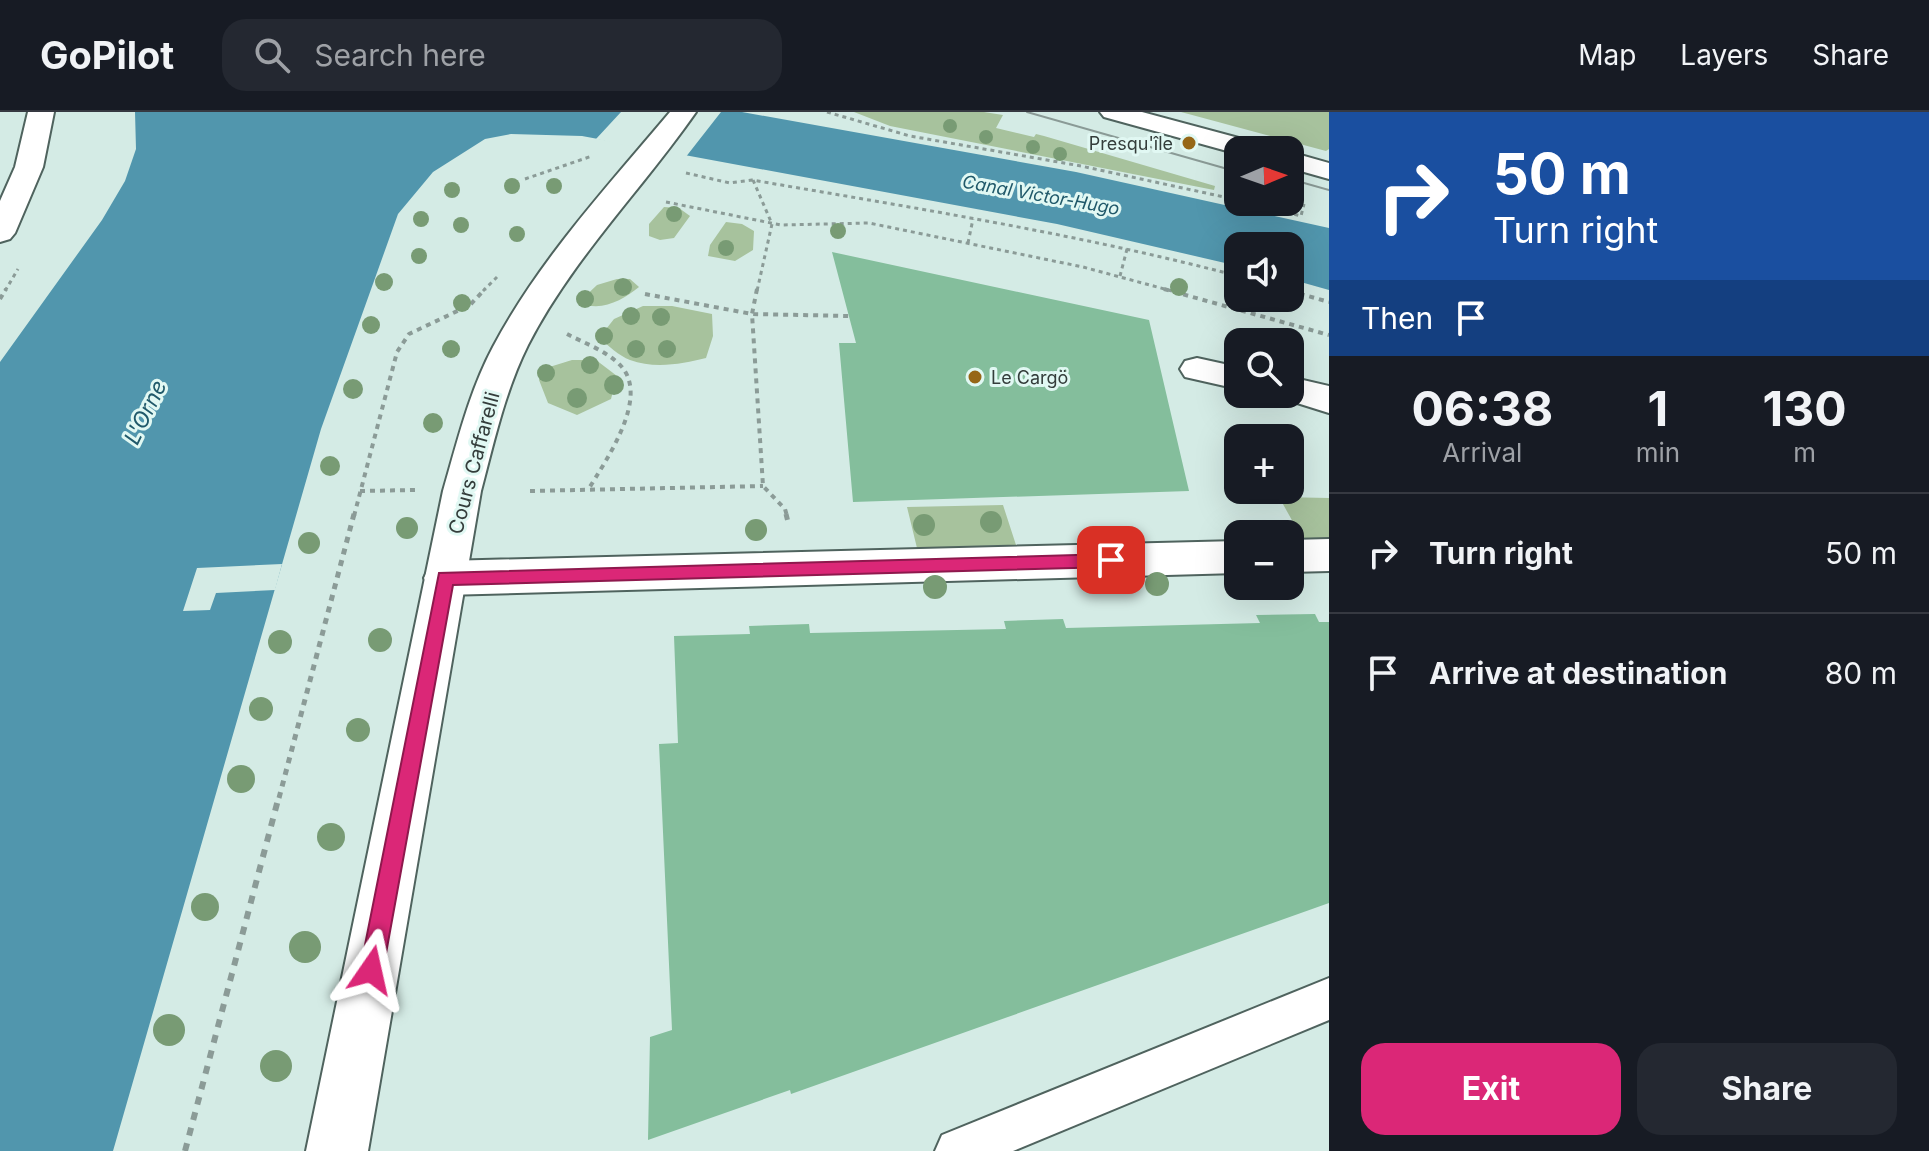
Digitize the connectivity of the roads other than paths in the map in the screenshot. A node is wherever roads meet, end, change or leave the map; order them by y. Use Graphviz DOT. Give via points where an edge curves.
graph roads {
  1 [pos="41,112"];
  2 [pos="683,112"];
  3 [pos="1113,112"];
  4 [pos="1224,142"];
  5 [pos="1304,164"];
  6 [pos="1329,171"];
  7 [pos="0,233"];
  8 [pos="1197,369"];
  9 [pos="1224,375"];
  10 [pos="1304,392"];
  11 [pos="1329,401"];
  12 [pos="1329,555"];
  13 [pos="1304,556"];
  14 [pos="1224,557"];
  15 [pos="445,578"];
  16 [pos="1329,999"];
  17 [pos="337,1151"];
  18 [pos="958,1151"];
  1 -- 7 [label="street" via="29,167"];
  2 -- 15 [label="street, Cours Caffarelli" via="548,284 510,348 486,404"];
  3 -- 4 [label="street"];
  5 -- 6 [label="street"];
  8 -- 9 [label="street"];
  10 -- 11 [label="street"];
  12 -- 13 [label="street"];
  14 -- 15 [label="street"];
  15 -- 17 [label="street, Cours Caffarelli"];
  16 -- 18 [label="lane"];
}
